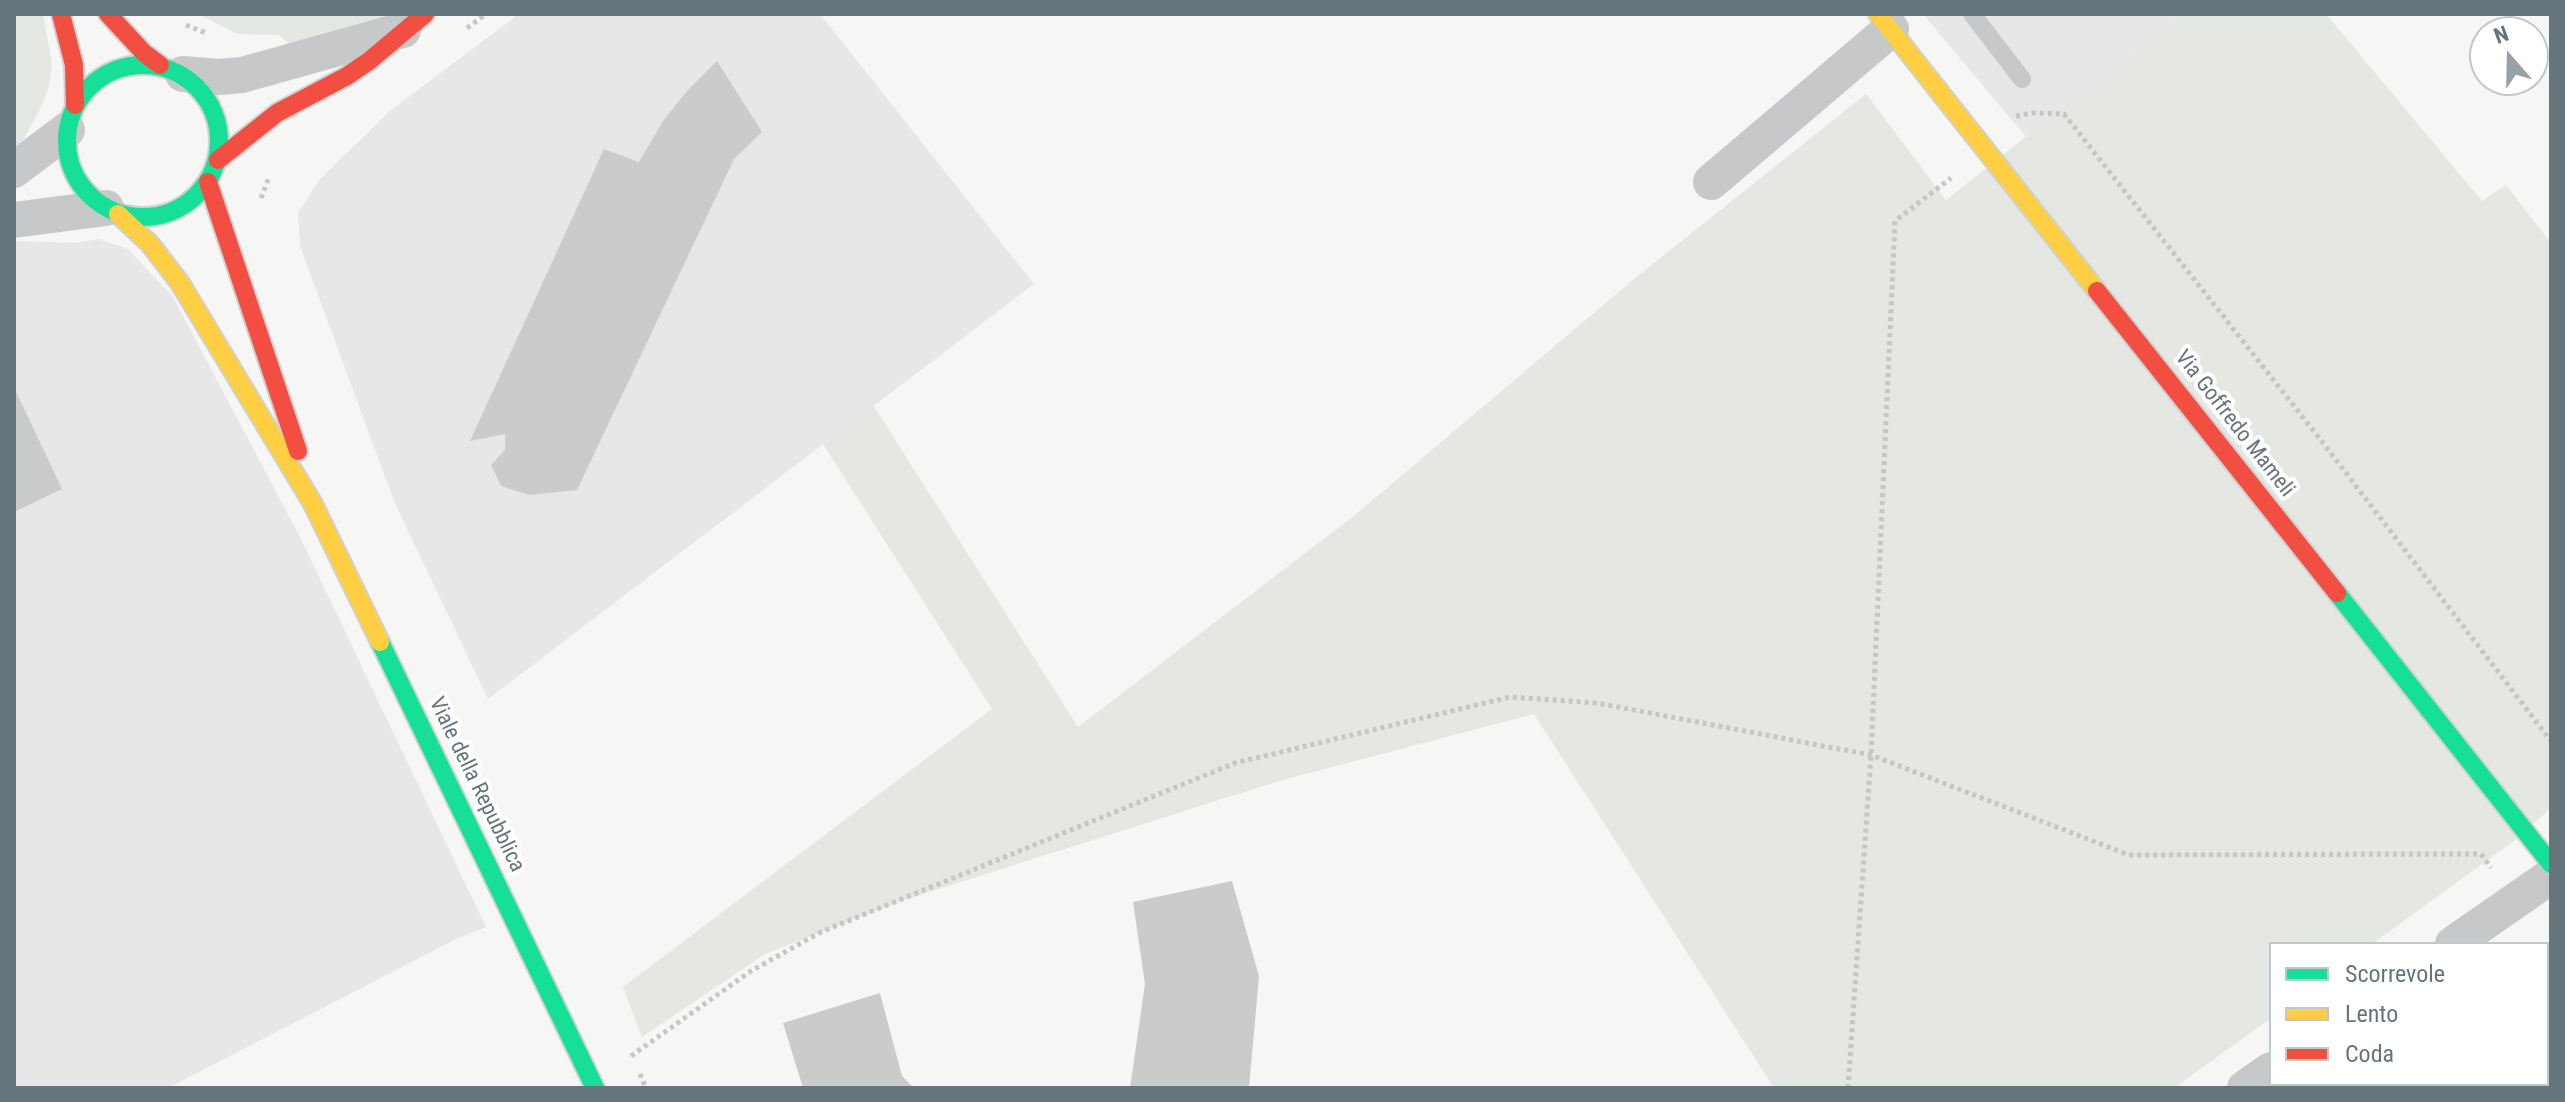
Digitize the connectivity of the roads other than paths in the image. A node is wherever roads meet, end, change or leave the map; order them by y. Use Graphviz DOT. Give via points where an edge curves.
graph roads {
  1 [pos="61,14"];
  2 [pos="108,14"];
  3 [pos="1972,14"];
  4 [pos="414,22"];
  5 [pos="1884,22"];
  6 [pos="172,70"];
  7 [pos="2022,79"];
  8 [pos="71,117"];
  9 [pos="218,160"];
  10 [pos="14,170"];
  11 [pos="208,182"];
  12 [pos="1711,182"];
  13 [pos="112,211"];
  14 [pos="14,220"];
  15 [pos="313,504"];
  16 [pos="2551,864"];
  17 [pos="2551,876"];
  18 [pos="2456,942"];
  19 [pos="2269,1071"];
  20 [pos="595,1088"];
  21 [pos="2245,1088"];
  1 -- 8 [label="street" via="74,65"];
  2 -- 6 [label="street" via="144,53"];
  3 -- 7 [label="lane"];
  4 -- 6 [label="street" via="242,75"];
  4 -- 9 [label="street" via="369,61 277,113"];
  5 -- 12 [label="street"];
  5 -- 16 [label="street, Via Goffredo Mameli"];
  6 -- 8 [label="street" via="135,64 111,71 90,85"];
  6 -- 9 [label="street" via="202,90 215,111 221,136"];
  8 -- 10 [label="street"];
  8 -- 13 [label="street" via="67,153 74,175 87,193"];
  9 -- 11 [label="street"];
  11 -- 13 [label="street" via="191,201 168,213 143,218"];
  11 -- 15 [label="street, Viale della Repubblica" via="284,402"];
  13 -- 14 [label="street"];
  13 -- 15 [label="street, Viale della Repubblica" via="150,244 180,283"];
  15 -- 20 [label="street, Viale della Repubblica"];
  17 -- 18 [label="street"];
  19 -- 21 [label="street"];
}
